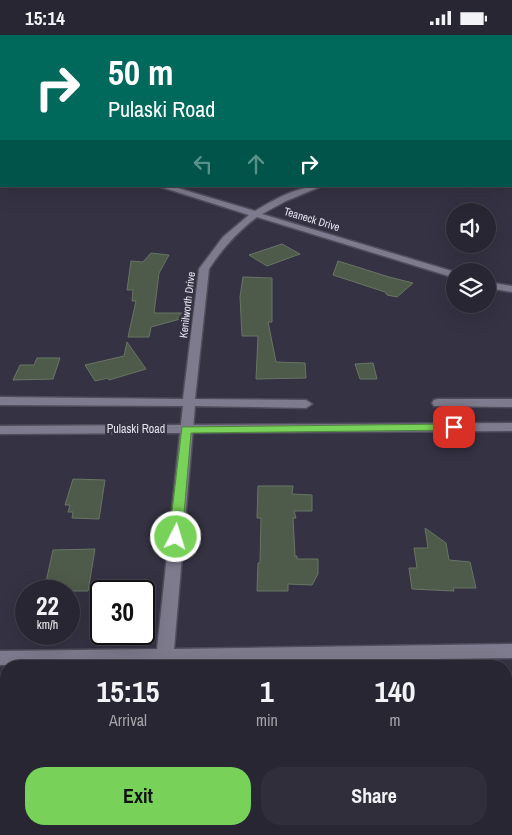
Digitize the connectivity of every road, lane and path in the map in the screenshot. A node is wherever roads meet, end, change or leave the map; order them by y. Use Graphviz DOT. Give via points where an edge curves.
graph roads {
  1 [pos="165,187"];
  2 [pos="315,187"];
  3 [pos="254,214"];
  4 [pos="446,272"];
  5 [pos="496,286"];
  6 [pos="512,289"];
  7 [pos="0,401"];
  8 [pos="189,403"];
  9 [pos="438,403"];
  10 [pos="512,403"];
  11 [pos="306,404"];
  12 [pos="512,427"];
  13 [pos="186,429"];
  14 [pos="0,430"];
  15 [pos="512,651"];
  16 [pos="165,657"];
  17 [pos="0,658"];
  1 -- 3 [label="street, Teaneck Drive"];
  2 -- 3 [label="street, Kenilworth Drive" via="277,201"];
  3 -- 4 [label="street, Teaneck Drive"];
  3 -- 8 [label="street, Kenilworth Drive" via="232,231 204,269"];
  5 -- 6 [label="street"];
  7 -- 8 [label="street"];
  8 -- 11 [label="street"];
  8 -- 13 [label="street, Kenilworth Drive"];
  9 -- 10 [label="street"];
  12 -- 13 [label="street, Pulaski Road"];
  13 -- 14 [label="street, Pulaski Road"];
  13 -- 16 [label="street, Kenilworth Drive"];
  15 -- 16 [label="street"];
  16 -- 17 [label="street"];
}
